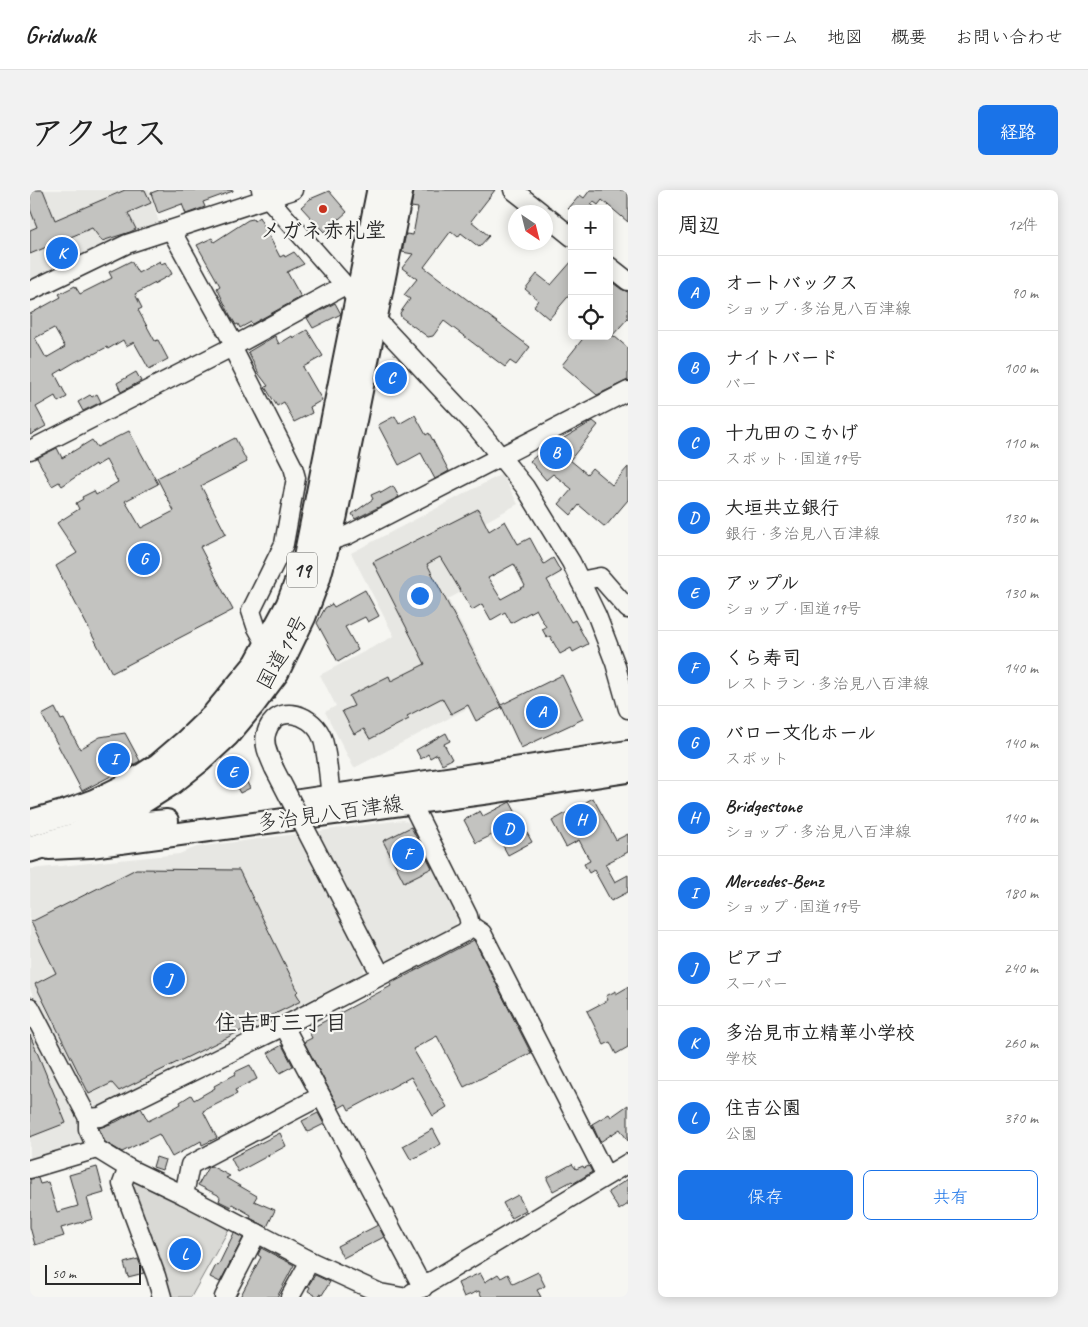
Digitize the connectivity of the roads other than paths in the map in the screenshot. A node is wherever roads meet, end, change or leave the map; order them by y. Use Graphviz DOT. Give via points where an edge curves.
graph roads {
  1 [pos="293,190"];
  2 [pos="380,190"];
  3 [pos="400,190"];
  4 [pos="513,190"];
  5 [pos="264,194"];
  6 [pos="532,205"];
  7 [pos="553,221"];
  8 [pos="171,230"];
  9 [pos="568,233"];
  10 [pos="613,269"];
  11 [pos="628,281"];
  12 [pos="30,291"];
  13 [pos="359,300"];
  14 [pos="234,346"];
  15 [pos="628,391"];
  16 [pos="30,450"];
  17 [pos="501,456"];
  18 [pos="284,544"];
  19 [pos="318,544"];
  20 [pos="580,581"];
  21 [pos="628,609"];
  22 [pos="267,646"];
  23 [pos="628,709"];
  24 [pos="628,752"];
  25 [pos="628,771"];
  26 [pos="330,797"];
  27 [pos="411,802"];
  28 [pos="110,821"];
  29 [pos="35,822"];
  30 [pos="30,849"];
  31 [pos="470,925"];
  32 [pos="381,975"];
  33 [pos="30,1007"];
  34 [pos="284,1026"];
  35 [pos="321,1096"];
  36 [pos="88,1118"];
  37 [pos="97,1149"];
  38 [pos="628,1163"];
  39 [pos="128,1168"];
  40 [pos="30,1170"];
  41 [pos="606,1176"];
  42 [pos="184,1194"];
  43 [pos="257,1233"];
  44 [pos="310,1261"];
  45 [pos="423,1288"];
  46 [pos="162,1297"];
  47 [pos="224,1297"];
  48 [pos="290,1297"];
  49 [pos="403,1297"];
  1 -- 5 [label="street"];
  2 -- 13 [label="highway, 国道19号 / 19"];
  3 -- 13 [label="highway, 国道19号 / 19"];
  4 -- 6 [label="street"];
  5 -- 8 [label="street"];
  5 -- 13 [label="street"];
  7 -- 9 [label="street"];
  8 -- 12 [label="street" via="127,244"];
  8 -- 14 [label="street"];
  10 -- 11 [label="street"];
  13 -- 14 [label="street"];
  13 -- 17 [label="street"];
  13 -- 19 [label="highway, 国道19号 / 19"];
  14 -- 16 [label="street"];
  14 -- 18 [label="street" via="296,478"];
  15 -- 17 [label="street"];
  17 -- 19 [label="street" via="348,535"];
  17 -- 20 [label="street" via="555,533"];
  18 -- 19 [label="street"];
  18 -- 22 [label="street" via="252,611"];
  19 -- 22 [label="highway, 国道19号 / 19"];
  19 -- 28 [label="highway, 国道19号 / 19" via="317,579 303,616 276,672 252,704 199,760 170,783"];
  20 -- 21 [label="street" via="600,577"];
  20 -- 23 [label="street" via="597,616"];
  22 -- 29 [label="highway, 国道19号 / 19" via="257,664 214,716 159,766 95,802"];
  24 -- 26 [label="main road, 多治見八百津線"];
  25 -- 27 [label="main road, 多治見八百津線"];
  26 -- 28 [label="main road, 多治見八百津線" via="162,821 134,824"];
  26 -- 32 [label="street, bridge" via="323,738 308,719 287,713 278,718 266,735 266,750"];
  27 -- 30 [label="main road, 多治見八百津線" via="91,846"];
  27 -- 31 [label="street"];
  28 -- 29 [label="main road, 多治見八百津線" via="72,818"];
  28 -- 30 [label="highway, 国道19号 / 19"];
  31 -- 32 [label="street" via="465,932"];
  31 -- 41 [label="street" via="482,933"];
  32 -- 34 [label="street"];
  33 -- 36 [label="street"];
  34 -- 35 [label="street"];
  34 -- 36 [label="street" via="100,1117"];
  35 -- 42 [label="street" via="190,1165"];
  35 -- 45 [label="street"];
  36 -- 37 [label="street" via="88,1129"];
  37 -- 39 [label="street"];
  37 -- 40 [label="street"];
  38 -- 41 [label="street"];
  39 -- 42 [label="street"];
  39 -- 46 [label="street" via="122,1184"];
  41 -- 45 [label="street"];
  42 -- 43 [label="street"];
  43 -- 44 [label="street"];
  43 -- 47 [label="street"];
  44 -- 48 [label="street"];
  44 -- 49 [label="street" via="380,1293"];
  45 -- 49 [label="street"];
}
